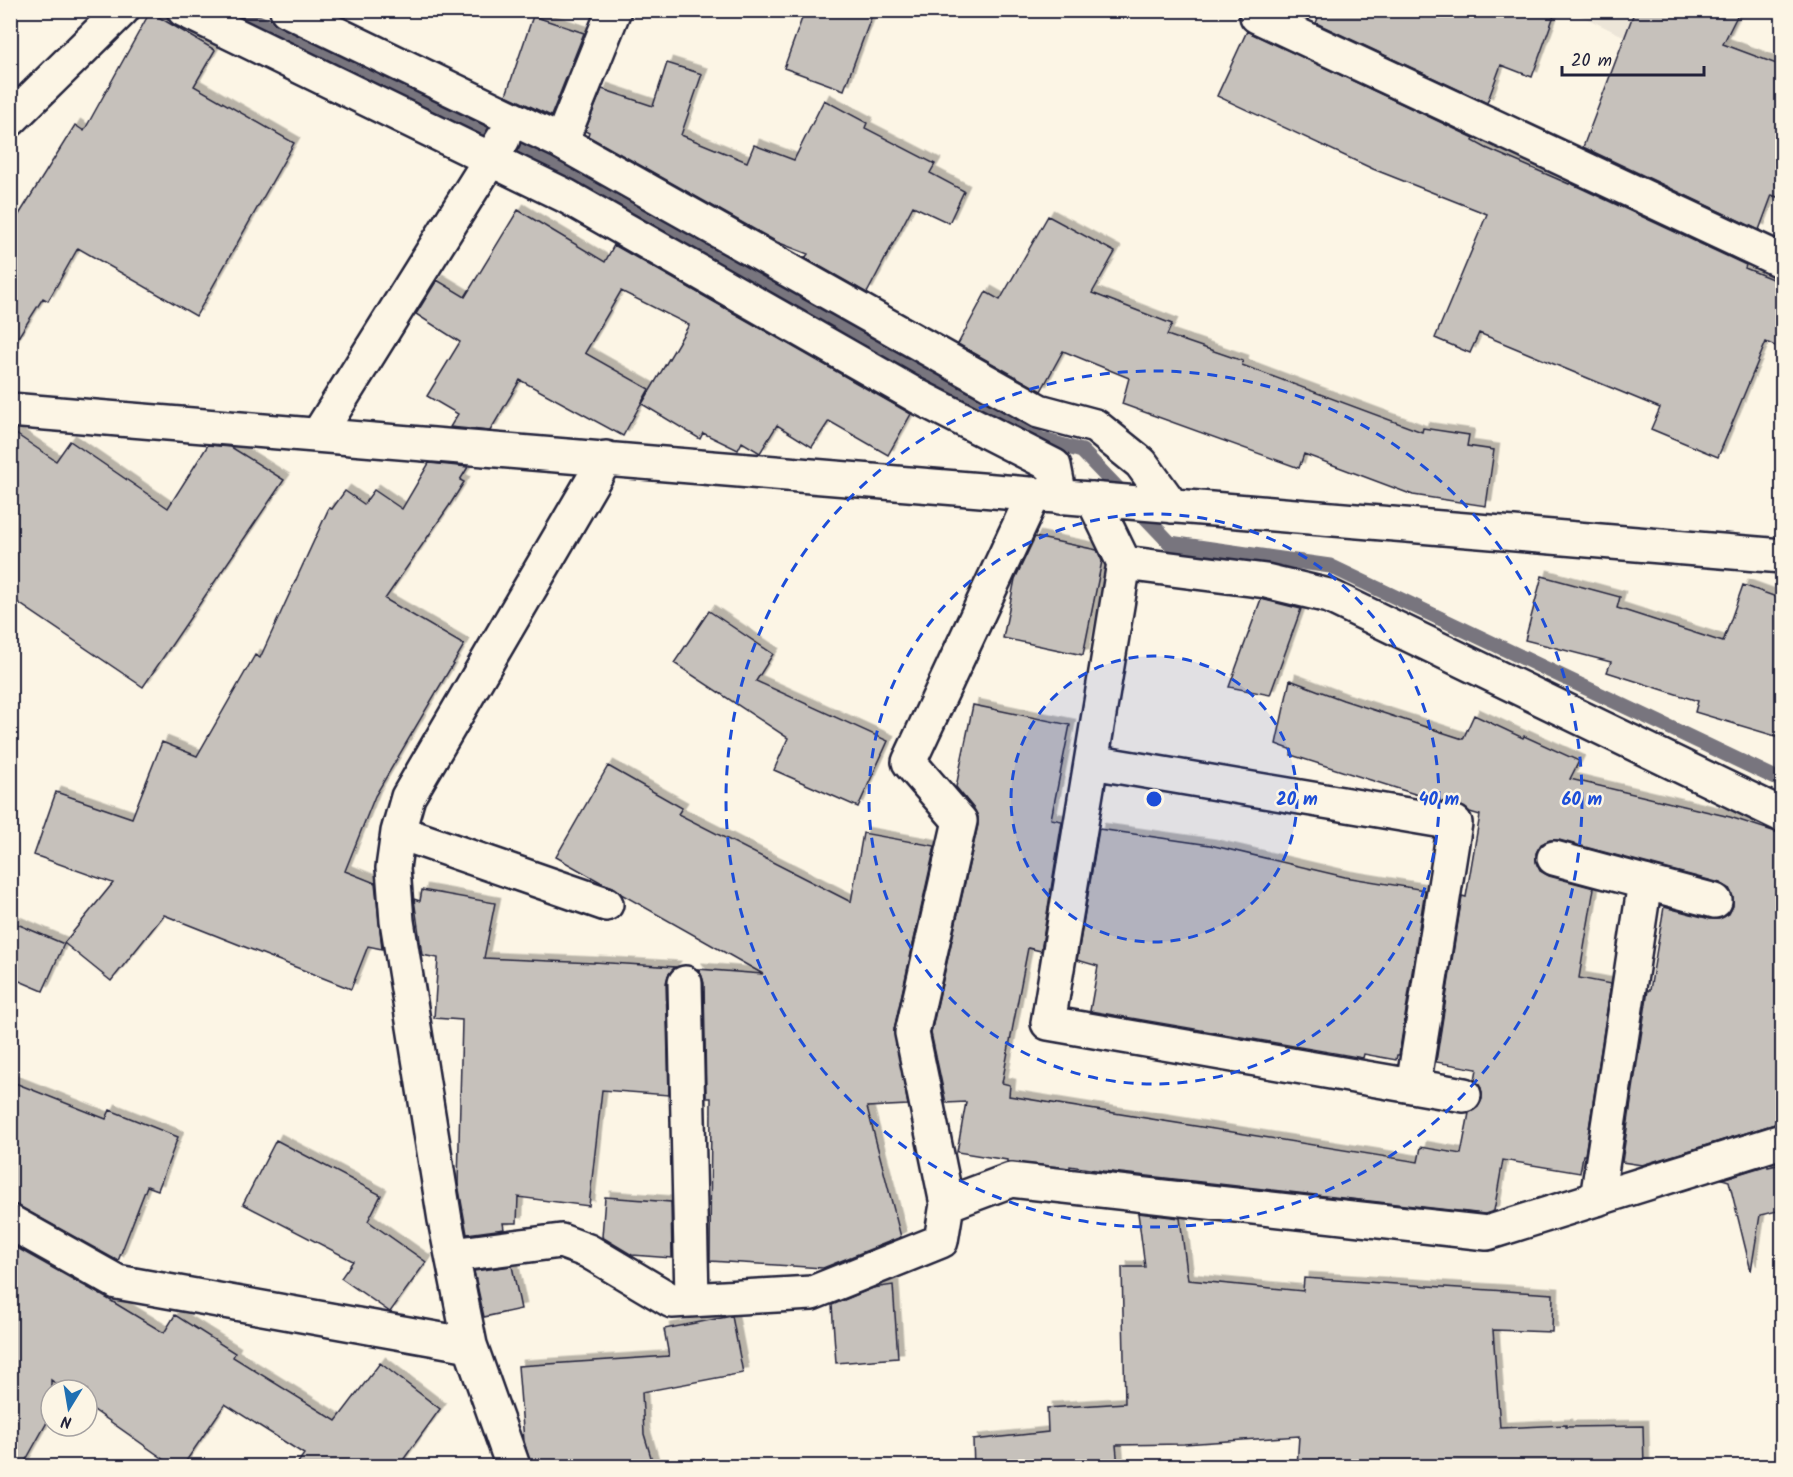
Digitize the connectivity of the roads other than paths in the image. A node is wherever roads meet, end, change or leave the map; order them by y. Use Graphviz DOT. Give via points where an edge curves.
graph roads {
  1 [pos="122,10"];
  2 [pos="184,10"];
  3 [pos="287,10"];
  4 [pos="614,10"];
  5 [pos="1257,16"];
  6 [pos="10,120"];
  7 [pos="503,137"];
  8 [pos="561,142"];
  9 [pos="1782,261"];
  10 [pos="10,410"];
  11 [pos="318,435"];
  12 [pos="606,458"];
  13 [pos="1047,496"];
  14 [pos="1101,500"];
  15 [pos="1161,505"];
  16 [pos="1782,556"];
  17 [pos="1124,563"];
  18 [pos="1092,762"];
  19 [pos="1782,815"];
  20 [pos="398,832"];
  21 [pos="1554,858"];
  22 [pos="1645,882"];
  23 [pos="1715,901"];
  24 [pos="606,904"];
  25 [pos="685,983"];
  26 [pos="1413,1086"];
  27 [pos="1464,1095"];
  28 [pos="1782,1141"];
  29 [pos="1598,1199"];
  30 [pos="947,1204"];
  31 [pos="10,1222"];
  32 [pos="452,1255"];
  33 [pos="692,1299"];
  34 [pos="470,1345"];
  35 [pos="513,1467"];
  1 -- 6 [label="street"];
  2 -- 7 [label="street"];
  3 -- 7 [label="street"];
  4 -- 8 [label="street"];
  5 -- 9 [label="street"];
  7 -- 8 [label="street"];
  7 -- 11 [label="street"];
  7 -- 13 [label="street" via="566,196 917,396 1054,466"];
  8 -- 15 [label="street" via="1039,411 1095,426 1141,463"];
  10 -- 11 [label="street"];
  11 -- 12 [label="street"];
  12 -- 13 [label="street"];
  12 -- 20 [label="street" via="408,797"];
  13 -- 14 [label="street"];
  13 -- 30 [label="street" via="909,762 960,821 912,1033"];
  14 -- 15 [label="street"];
  14 -- 17 [label="street"];
  15 -- 16 [label="street"];
  17 -- 18 [label="street"];
  17 -- 19 [label="street" via="1266,580 1329,596"];
  18 -- 26 [label="street" via="1455,823"];
  18 -- 26 [label="street" via="1048,1023"];
  20 -- 24 [label="street"];
  20 -- 32 [label="street" via="393,868 397,921"];
  21 -- 22 [label="street"];
  22 -- 23 [label="street"];
  22 -- 29 [label="street"];
  25 -- 33 [label="street"];
  26 -- 27 [label="street"];
  28 -- 29 [label="street"];
  29 -- 30 [label="street" via="1487,1233 1011,1180"];
  30 -- 33 [label="street" via="941,1241 812,1293"];
  31 -- 34 [label="street" via="117,1282"];
  32 -- 33 [label="street" via="561,1242 588,1251 672,1301"];
  32 -- 34 [label="street"];
  34 -- 35 [label="street"];
}
